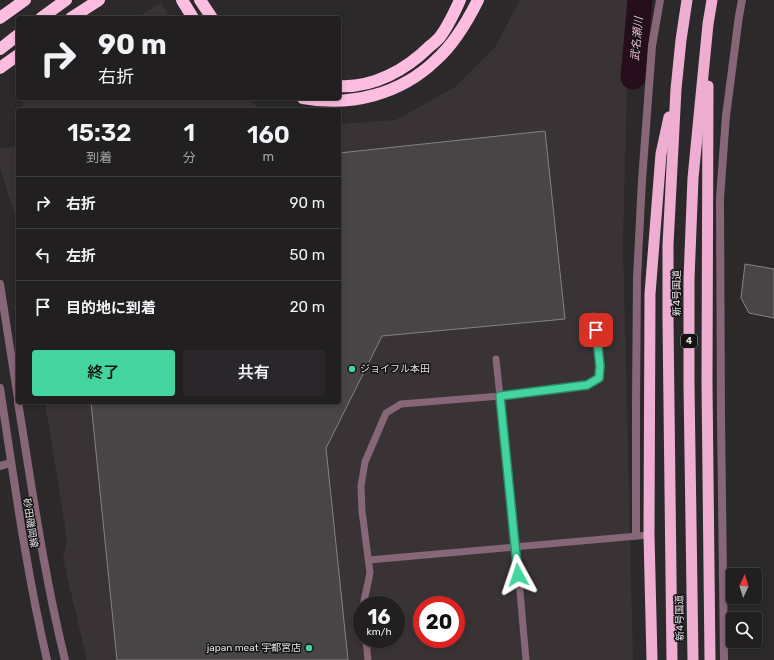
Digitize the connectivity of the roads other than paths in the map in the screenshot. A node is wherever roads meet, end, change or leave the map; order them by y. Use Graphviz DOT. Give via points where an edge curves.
graph roads {
  1 [pos="25,0"];
  2 [pos="66,0"];
  3 [pos="99,0"];
  4 [pos="182,0"];
  5 [pos="200,0"];
  6 [pos="460,0"];
  7 [pos="478,0"];
  8 [pos="660,0"];
  9 [pos="687,0"];
  10 [pos="712,0"];
  11 [pos="742,0"];
  12 [pos="44,16"];
  13 [pos="73,16"];
  14 [pos="192,16"];
  15 [pos="211,16"];
  16 [pos="0,18"];
  17 [pos="708,24"];
  18 [pos="16,37"];
  19 [pos="0,49"];
  20 [pos="16,56"];
  21 [pos="1,67"];
  22 [pos="341,86"];
  23 [pos="676,89"];
  24 [pos="314,100"];
  25 [pos="0,284"];
  26 [pos="594,316"];
  27 [pos="496,359"];
  28 [pos="16,386"];
  29 [pos="0,388"];
  30 [pos="500,396"];
  31 [pos="18,404"];
  32 [pos="3,424"];
  33 [pos="11,463"];
  34 [pos="0,466"];
  35 [pos="636,535"];
  36 [pos="649,535"];
  37 [pos="516,546"];
  38 [pos="369,560"];
  39 [pos="365,596"];
  40 [pos="367,648"];
  41 [pos="47,660"];
  42 [pos="65,660"];
  43 [pos="368,660"];
  44 [pos="526,660"];
  45 [pos="652,660"];
  46 [pos="672,660"];
  47 [pos="693,660"];
  48 [pos="710,660"];
  49 [pos="724,660"];
  1 -- 16 [label="highway"];
  2 -- 12 [label="highway"];
  3 -- 13 [label="highway"];
  4 -- 14 [label="highway"];
  5 -- 15 [label="highway"];
  6 -- 22 [label="highway" via="439,38 421,55 397,72 373,82"];
  7 -- 24 [label="highway" via="452,44 425,70 400,86 354,100"];
  8 -- 35 [label="street" via="652,46 637,278"];
  9 -- 23 [label="highway, 新4号国道 / 4"];
  10 -- 17 [label="highway, 新4号国道 / 4"];
  11 -- 49 [label="street" via="726,116 720,198"];
  17 -- 47 [label="highway, 新4号国道 / 4" via="693,178 689,279"];
  17 -- 48 [label="highway" via="707,384"];
  18 -- 19 [label="highway"];
  20 -- 21 [label="highway"];
  23 -- 36 [label="highway" via="661,154 650,294"];
  23 -- 46 [label="highway, 新4号国道 / 4" via="668,245"];
  25 -- 28 [label="street"];
  26 -- 30 [label="lane" via="599,378 587,385"];
  27 -- 30 [label="lane"];
  29 -- 32 [label="street, 砂田磯岡線"];
  30 -- 37 [label="lane"];
  30 -- 38 [label="lane" via="401,404 386,413 365,462 361,486"];
  31 -- 42 [label="street, 砂田磯岡線" via="40,542"];
  32 -- 33 [label="street, 砂田磯岡線"];
  33 -- 34 [label="street"];
  33 -- 41 [label="street, 砂田磯岡線" via="24,547"];
  35 -- 36 [label="lane"];
  35 -- 37 [label="lane"];
  36 -- 45 [label="highway"];
  37 -- 38 [label="lane"];
  37 -- 44 [label="lane"];
  38 -- 39 [label="lane" via="370,573"];
  40 -- 43 [label="lane"];
}
